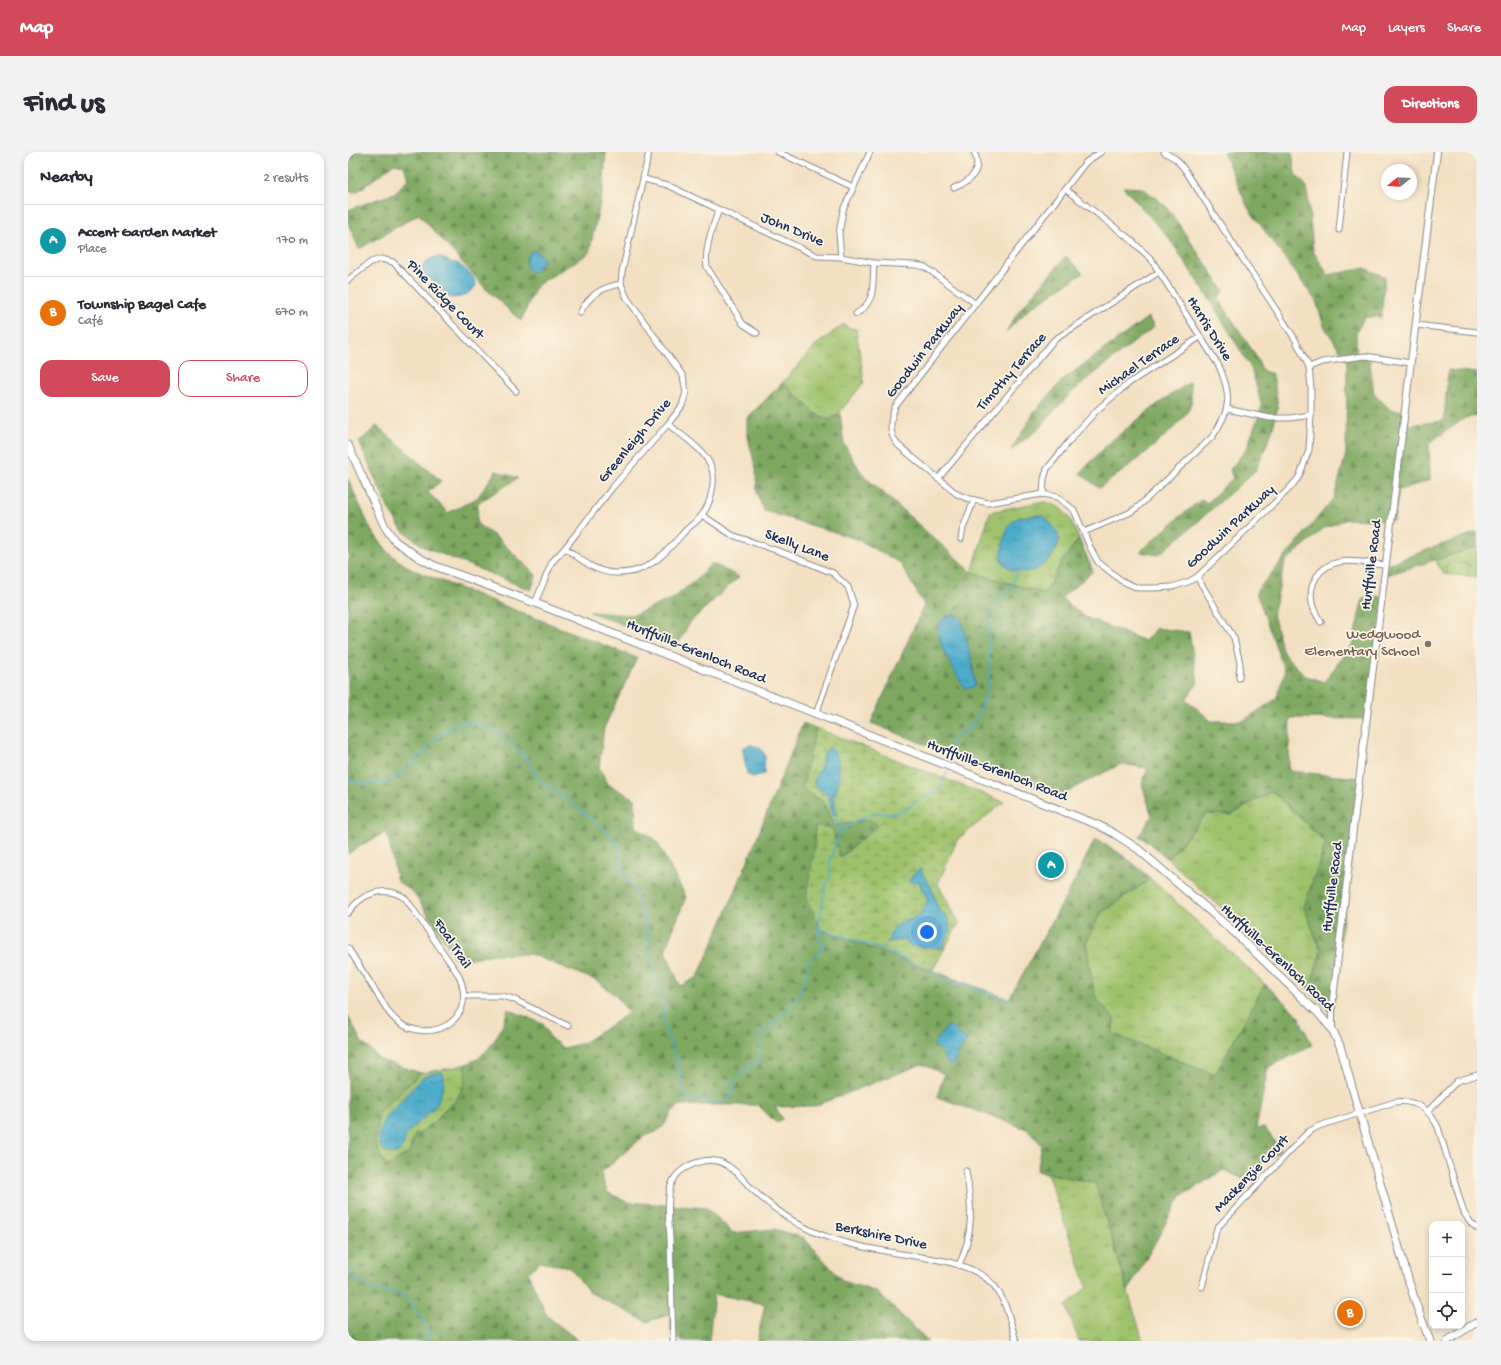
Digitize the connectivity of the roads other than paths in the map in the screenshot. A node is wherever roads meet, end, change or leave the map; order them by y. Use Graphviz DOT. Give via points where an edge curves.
graph roads {
  1 [pos="650,152"];
  2 [pos="778,152"];
  3 [pos="870,152"];
  4 [pos="974,152"];
  5 [pos="1101,152"];
  6 [pos="1164,152"];
  7 [pos="1347,152"];
  8 [pos="1437,152"];
  9 [pos="644,179"];
  10 [pos="853,187"];
  11 [pos="954,188"];
  12 [pos="1065,189"];
  13 [pos="719,210"];
  14 [pos="1339,230"];
  15 [pos="841,258"];
  16 [pos="874,263"];
  17 [pos="1159,272"];
  18 [pos="348,280"];
  19 [pos="622,284"];
  20 [pos="976,304"];
  21 [pos="580,313"];
  22 [pos="856,314"];
  23 [pos="1416,325"];
  24 [pos="1477,332"];
  25 [pos="757,333"];
  26 [pos="1200,337"];
  27 [pos="1411,363"];
  28 [pos="1308,367"];
  29 [pos="516,391"];
  30 [pos="1227,410"];
  31 [pos="1311,415"];
  32 [pos="668,424"];
  33 [pos="348,445"];
  34 [pos="938,478"];
  35 [pos="1043,494"];
  36 [pos="974,500"];
  37 [pos="702,515"];
  38 [pos="1084,532"];
  39 [pos="961,539"];
  40 [pos="565,548"];
  41 [pos="1385,565"];
  42 [pos="1197,577"];
  43 [pos="535,603"];
  44 [pos="1321,622"];
  45 [pos="1239,678"];
  46 [pos="816,714"];
  47 [pos="348,913"];
  48 [pos="348,948"];
  49 [pos="464,996"];
  50 [pos="568,1026"];
  51 [pos="1332,1029"];
  52 [pos="1477,1075"];
  53 [pos="1428,1111"];
  54 [pos="1359,1113"];
  55 [pos="966,1171"];
  56 [pos="1477,1228"];
  57 [pos="958,1265"];
  58 [pos="1202,1287"];
  59 [pos="1477,1322"];
  60 [pos="673,1341"];
  61 [pos="1016,1341"];
  62 [pos="1430,1341"];
  63 [pos="1447,1341"];
  1 -- 9 [label="street, Greenleigh Drive"];
  2 -- 10 [label="street"];
  3 -- 10 [label="street"];
  4 -- 11 [label="street" via="977,167 974,174 968,181"];
  5 -- 12 [label="street, Goodwin Parkway" via="1086,162"];
  6 -- 28 [label="street, Goodwin Parkway" via="1185,170 1295,339"];
  7 -- 14 [label="street"];
  8 -- 23 [label="street, Hurffville Road"];
  9 -- 13 [label="street, John Drive" via="667,186"];
  9 -- 19 [label="street, Greenleigh Drive" via="622,272"];
  10 -- 15 [label="street" via="840,221"];
  12 -- 17 [label="street, Harris Drive" via="1130,239 1147,255"];
  12 -- 20 [label="street, Goodwin Parkway"];
  13 -- 15 [label="street, John Drive" via="806,252 817,256"];
  13 -- 25 [label="street" via="713,226 707,267 743,324"];
  15 -- 16 [label="street, John Drive"];
  16 -- 20 [label="street, John Drive" via="925,267"];
  16 -- 22 [label="street" via="870,302"];
  17 -- 26 [label="street, Harris Drive"];
  17 -- 34 [label="street, Timothy Terrace" via="1054,340"];
  18 -- 29 [label="street, Pine Ridge Court" via="371,262 381,258 393,262"];
  19 -- 21 [label="street" via="596,292 584,304"];
  19 -- 32 [label="street, Greenleigh Drive" via="627,298 683,376 685,384 682,406"];
  20 -- 34 [label="street, Goodwin Parkway" via="895,407 891,418 893,439"];
  23 -- 24 [label="street"];
  23 -- 27 [label="street, Hurffville Road"];
  26 -- 30 [label="street, Harris Drive" via="1224,377 1228,393"];
  26 -- 35 [label="street, Michael Terrace" via="1129,383 1097,410 1047,469"];
  27 -- 28 [label="street" via="1365,356 1322,362"];
  27 -- 41 [label="street, Hurffville Road"];
  28 -- 31 [label="street, Goodwin Parkway"];
  30 -- 31 [label="street" via="1270,418"];
  30 -- 38 [label="street, Harris Drive" via="1212,437 1138,506 1129,513"];
  31 -- 42 [label="street, Goodwin Parkway" via="1309,450 1299,477"];
  32 -- 37 [label="street" via="703,453 713,470 714,482"];
  32 -- 40 [label="street, Greenleigh Drive" via="612,488"];
  33 -- 43 [label="main road, Hurffville-Grenloch Road" via="380,517 395,541 435,566"];
  34 -- 36 [label="street, Goodwin Parkway" via="957,494"];
  35 -- 36 [label="street, Goodwin Parkway" via="988,503"];
  35 -- 38 [label="street, Goodwin Parkway" via="1057,497 1074,510"];
  36 -- 39 [label="street"];
  37 -- 40 [label="street" via="659,559 630,572 596,570"];
  37 -- 46 [label="street, Skelly Lane" via="732,535 833,573 848,588 854,605"];
  38 -- 42 [label="street, Goodwin Parkway" via="1098,562 1122,581 1138,588 1172,587"];
  40 -- 43 [label="street, Greenleigh Drive" via="552,562"];
  41 -- 44 [label="street" via="1350,561 1339,562 1322,570 1314,578 1311,591 1312,604"];
  41 -- 51 [label="street, Hurffville Road" via="1332,1007"];
  42 -- 45 [label="street" via="1234,638 1240,663"];
  43 -- 46 [label="main road, Hurffville-Grenloch Road"];
  46 -- 51 [label="main road, Hurffville-Grenloch Road" via="1098,825 1115,834 1138,849 1221,920"];
  47 -- 49 [label="street, Foal Trail" via="374,892 389,891 403,896 458,974"];
  48 -- 49 [label="street" via="390,1014 404,1026 430,1030 446,1025 461,1011"];
  49 -- 50 [label="street" via="502,996 513,999"];
  51 -- 54 [label="main road, Hurffville-Grenloch Road" via="1340,1046"];
  52 -- 53 [label="street" via="1458,1081"];
  53 -- 54 [label="street, Mackenzie Court" via="1416,1104 1402,1101"];
  53 -- 56 [label="street" via="1438,1127 1464,1213"];
  54 -- 58 [label="street, Mackenzie Court" via="1308,1132 1217,1228"];
  54 -- 62 [label="main road, Hurffville-Grenloch Road" via="1417,1308"];
  55 -- 57 [label="street" via="971,1217 964,1254"];
  57 -- 60 [label="street, Berkshire Drive" via="849,1243 811,1230 776,1210 729,1166 714,1160 693,1163 679,1173 670,1189"];
  57 -- 61 [label="street, Berkshire Drive" via="979,1273 992,1283 1001,1295"];
  59 -- 63 [label="main road"];
}
